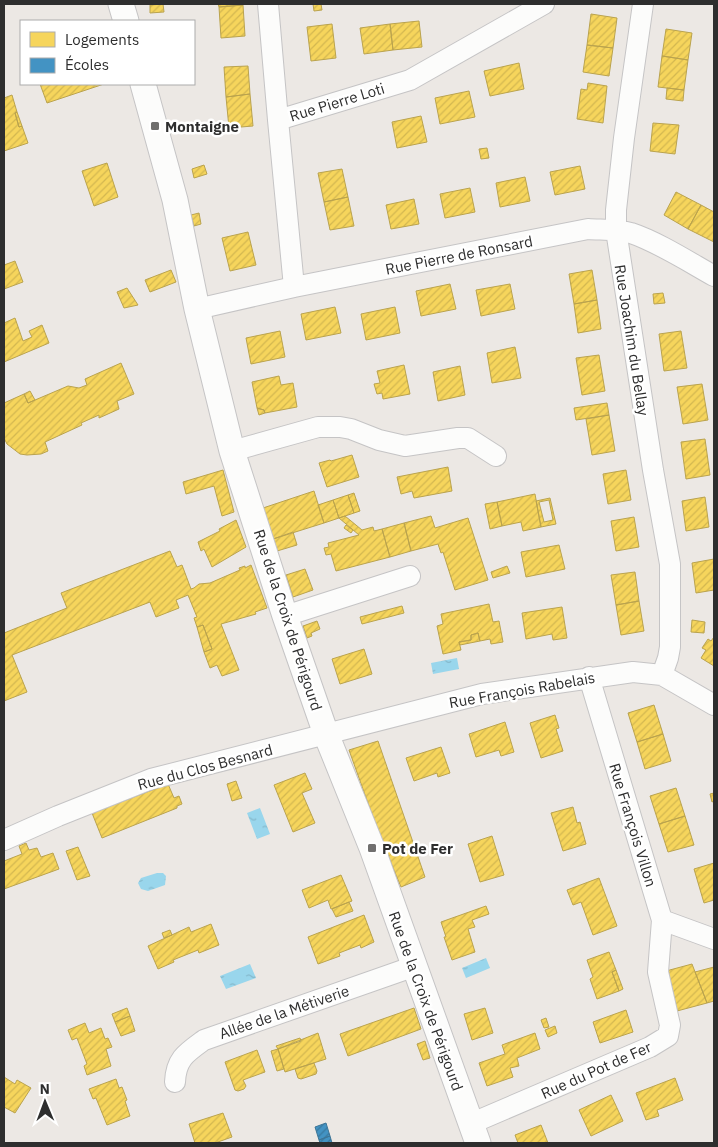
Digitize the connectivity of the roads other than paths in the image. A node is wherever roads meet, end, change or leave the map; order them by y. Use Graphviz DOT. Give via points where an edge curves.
graph roads {
  1 [pos="121,4"];
  2 [pos="268,4"];
  3 [pos="544,4"];
  4 [pos="643,4"];
  5 [pos="126,20"];
  6 [pos="143,85"];
  7 [pos="278,120"];
  8 [pos="616,230"];
  9 [pos="714,276"];
  10 [pos="294,288"];
  11 [pos="197,309"];
  12 [pos="232,451"];
  13 [pos="496,456"];
  14 [pos="410,576"];
  15 [pos="285,616"];
  16 [pos="662,675"];
  17 [pos="589,677"];
  18 [pos="714,706"];
  19 [pos="326,734"];
  20 [pos="4,840"];
  21 [pos="662,920"];
  22 [pos="714,939"];
  23 [pos="415,966"];
  24 [pos="175,1082"];
  25 [pos="474,1134"];
  1 -- 5 [label="street"];
  2 -- 7 [label="street"];
  3 -- 7 [label="street, Rue Pierre Loti" via="410,80"];
  4 -- 8 [label="street, Rue Joachim du Bellay" via="624,138"];
  6 -- 11 [label="street, Rue de la Croix de Périgourd" via="175,200"];
  7 -- 10 [label="street, Rue Pierre Loti"];
  8 -- 9 [label="street, Rue Pierre de Ronsard" via="648,240"];
  8 -- 10 [label="street, Rue Pierre de Ronsard" via="588,229"];
  8 -- 16 [label="street, Rue Joachim du Bellay" via="670,564 670,647"];
  10 -- 11 [label="street, Rue Pierre de Ronsard"];
  11 -- 12 [label="street, Rue de la Croix de Périgourd"];
  12 -- 13 [label="street" via="329,426 351,429 405,446 468,438"];
  12 -- 15 [label="street, Rue de la Croix de Périgourd"];
  14 -- 15 [label="street"];
  15 -- 19 [label="street, Rue de la Croix de Périgourd"];
  16 -- 17 [label="street, Rue François Rabelais" via="633,672"];
  16 -- 18 [label="street, Rue François Rabelais"];
  17 -- 19 [label="street, Rue François Rabelais" via="482,694"];
  17 -- 21 [label="street, Rue François Villon"];
  19 -- 20 [label="street, Rue du Clos Besnard" via="151,779"];
  19 -- 23 [label="street, Rue de la Croix de Périgourd"];
  21 -- 22 [label="street"];
  21 -- 25 [label="street, Rue du Pot de Fer" via="658,972 670,1025 668,1036"];
  23 -- 24 [label="street, Allée de la Métiverie" via="204,1040 191,1049 176,1068"];
  23 -- 25 [label="street, Rue de la Croix de Périgourd"];
}
